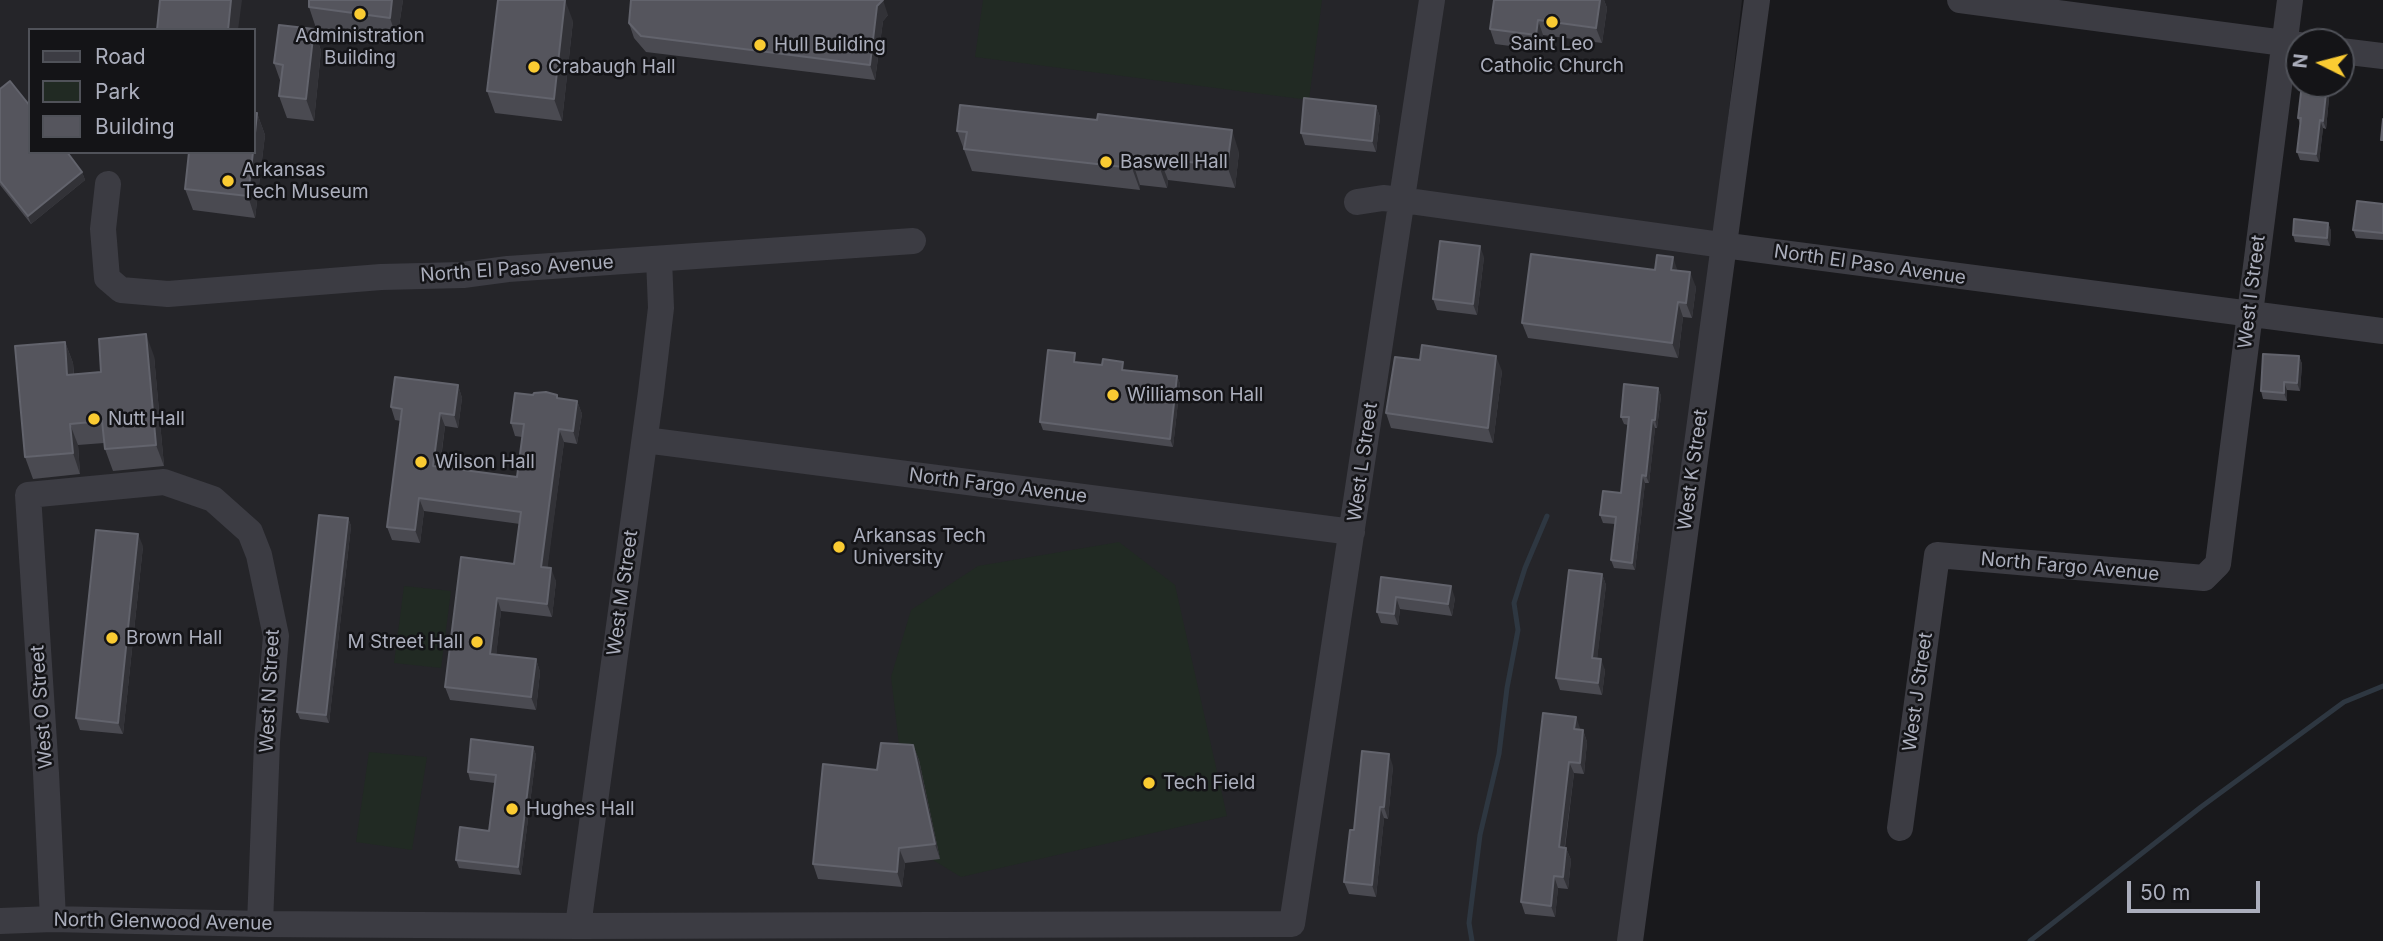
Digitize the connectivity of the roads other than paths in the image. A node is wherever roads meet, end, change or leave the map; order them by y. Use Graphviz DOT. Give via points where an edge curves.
graph roads {
  1 [pos="1432,0"];
  2 [pos="1757,0"];
  3 [pos="1960,0"];
  4 [pos="2290,0"];
  5 [pos="2008,3"];
  6 [pos="2291,28"];
  7 [pos="2285,43"];
  8 [pos="2355,53"];
  9 [pos="2383,56"];
  10 [pos="2285,88"];
  11 [pos="108,184"];
  12 [pos="1402,200"];
  13 [pos="1357,202"];
  14 [pos="913,241"];
  15 [pos="1723,246"];
  16 [pos="659,259"];
  17 [pos="2249,315"];
  18 [pos="2383,331"];
  19 [pos="645,440"];
  20 [pos="28,495"];
  21 [pos="1352,532"];
  22 [pos="1937,555"];
  23 [pos="2204,578"];
  24 [pos="1900,828"];
  25 [pos="53,919"];
  26 [pos="0,921"];
  27 [pos="260,924"];
  28 [pos="1292,924"];
  29 [pos="578,926"];
  30 [pos="1630,941"];
  1 -- 12 [label="street, West L Street"];
  2 -- 15 [label="street, West K Street"];
  3 -- 5 [label="street"];
  4 -- 6 [label="street, West I Street"];
  5 -- 7 [label="street"];
  8 -- 9 [label="street"];
  10 -- 17 [label="street, West I Street"];
  11 -- 16 [label="street, North El Paso Avenue" via="103,229 107,278 121,290 168,294"];
  12 -- 13 [label="street, North El Paso Avenue"];
  12 -- 15 [label="street, North El Paso Avenue"];
  12 -- 21 [label="street, West L Street"];
  14 -- 16 [label="street, North El Paso Avenue"];
  15 -- 17 [label="street, North El Paso Avenue"];
  15 -- 30 [label="street, West K Street"];
  16 -- 19 [label="street, West M Street" via="661,308"];
  17 -- 18 [label="street, North El Paso Avenue"];
  17 -- 23 [label="street, West I Street" via="2218,565"];
  19 -- 21 [label="street, North Fargo Avenue"];
  19 -- 29 [label="street, West M Street"];
  20 -- 25 [label="street, West O Street"];
  20 -- 27 [label="street, West N Street" via="164,482 213,499 250,532 276,636"];
  21 -- 28 [label="street, West L Street"];
  22 -- 23 [label="street, North Fargo Avenue"];
  22 -- 24 [label="street, West J Street"];
  25 -- 26 [label="street, North Glenwood Avenue"];
  25 -- 27 [label="street, North Glenwood Avenue"];
  27 -- 29 [label="street, North Glenwood Avenue"];
  28 -- 29 [label="street, North Glenwood Avenue"];
}
